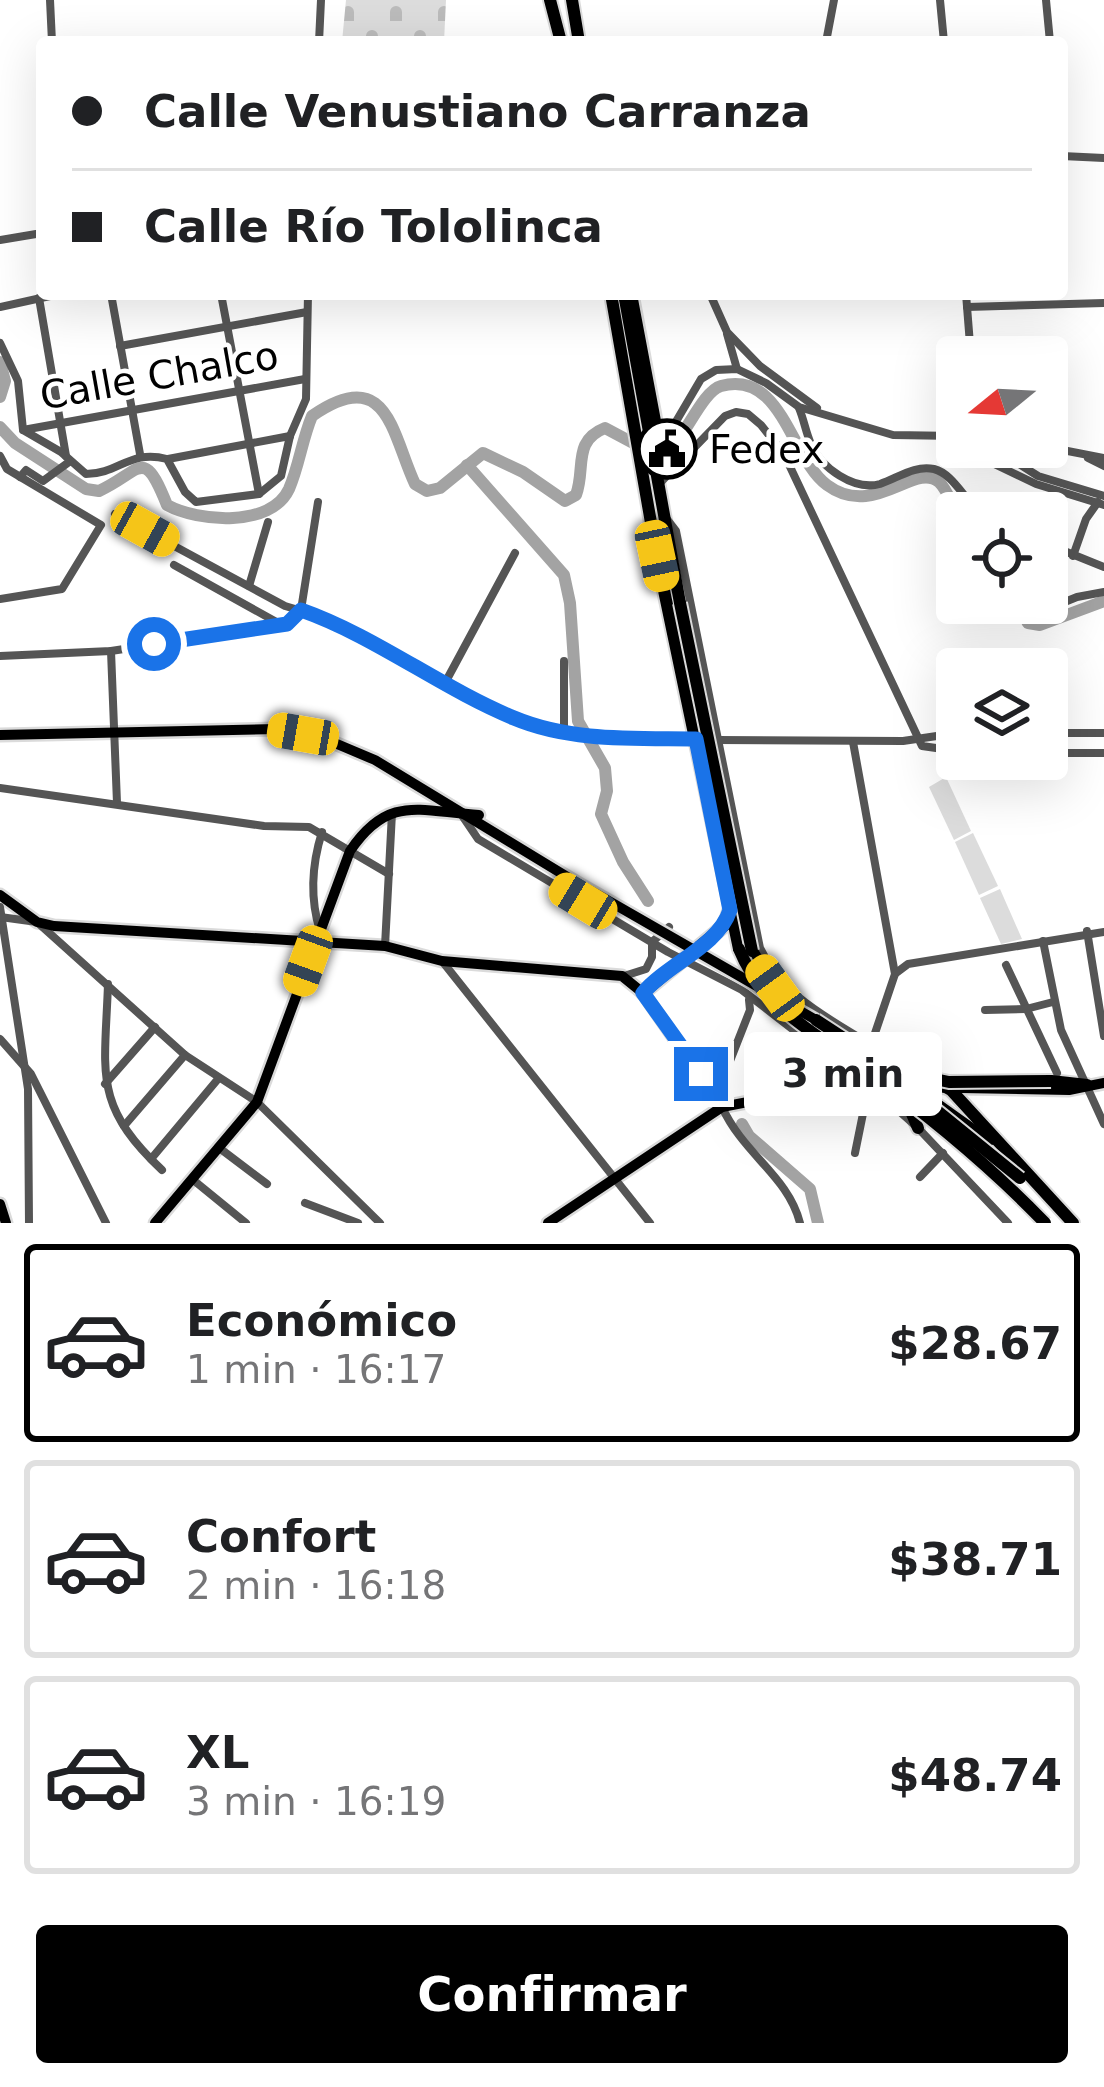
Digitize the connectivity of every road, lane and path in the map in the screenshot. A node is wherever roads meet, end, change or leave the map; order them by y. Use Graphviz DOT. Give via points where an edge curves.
graph roads {
  1 [pos="50,0"];
  2 [pos="321,0"];
  3 [pos="550,0"];
  4 [pos="572,0"];
  5 [pos="834,0"];
  6 [pos="940,0"];
  7 [pos="1046,0"];
  8 [pos="52,36"];
  9 [pos="319,36"];
  10 [pos="559,36"];
  11 [pos="579,36"];
  12 [pos="827,36"];
  13 [pos="943,36"];
  14 [pos="1049,36"];
  15 [pos="1068,156"];
  16 [pos="1104,158"];
  17 [pos="36,234"];
  18 [pos="0,240"];
  19 [pos="36,299"];
  20 [pos="39,300"];
  21 [pos="113,300"];
  22 [pos="221,300"];
  23 [pos="308,300"];
  24 [pos="612,300"];
  25 [pos="629,300"];
  26 [pos="629,300"];
  27 [pos="713,300"];
  28 [pos="966,300"];
  29 [pos="1104,303"];
  30 [pos="0,306"];
  31 [pos="967,308"];
  32 [pos="307,313"];
  33 [pos="226,327"];
  34 [pos="727,332"];
  35 [pos="969,336"];
  36 [pos="0,343"];
  37 [pos="120,346"];
  38 [pos="737,369"];
  39 [pos="305,380"];
  40 [pos="237,391"];
  41 [pos="799,407"];
  42 [pos="131,410"];
  43 [pos="830,413"];
  44 [pos="61,423"];
  45 [pos="23,430"];
  46 [pos="290,436"];
  47 [pos="936,436"];
  48 [pos="658,442"];
  49 [pos="248,443"];
  50 [pos="1068,450"];
  51 [pos="140,454"];
  52 [pos="0,456"];
  53 [pos="167,459"];
  54 [pos="653,460"];
  55 [pos="67,462"];
  56 [pos="1104,462"];
  57 [pos="1008,468"];
  58 [pos="1021,468"];
  59 [pos="7,469"];
  60 [pos="20,477"];
  61 [pos="1037,480"];
  62 [pos="0,483"];
  63 [pos="657,486"];
  64 [pos="958,492"];
  65 [pos="259,494"];
  66 [pos="1099,500"];
  67 [pos="318,502"];
  68 [pos="115,514"];
  69 [pos="662,514"];
  70 [pos="268,522"];
  71 [pos="514,553"];
  72 [pos="1068,554"];
  73 [pos="1073,556"];
  74 [pos="174,566"];
  75 [pos="1104,567"];
  76 [pos="249,586"];
  77 [pos="1104,592"];
  78 [pos="0,599"];
  79 [pos="1068,601"];
  80 [pos="301,610"];
  81 [pos="282,625"];
  82 [pos="111,651"];
  83 [pos="0,656"];
  84 [pos="564,661"];
  85 [pos="445,683"];
  86 [pos="564,731"];
  87 [pos="116,734"];
  88 [pos="1068,734"];
  89 [pos="1104,734"];
  90 [pos="0,735"];
  91 [pos="936,736"];
  92 [pos="919,738"];
  93 [pos="696,739"];
  94 [pos="717,740"];
  95 [pos="854,742"];
  96 [pos="936,750"];
  97 [pos="1068,753"];
  98 [pos="1104,753"];
  99 [pos="0,788"];
  100 [pos="729,800"];
  101 [pos="117,802"];
  102 [pos="709,804"];
  103 [pos="392,812"];
  104 [pos="461,814"];
  105 [pos="479,815"];
  106 [pos="322,832"];
  107 [pos="350,851"];
  108 [pos="389,874"];
  109 [pos="0,895"];
  110 [pos="730,910"];
  111 [pos="0,914"];
  112 [pos="37,922"];
  113 [pos="669,927"];
  114 [pos="1088,932"];
  115 [pos="1104,932"];
  116 [pos="318,937"];
  117 [pos="1043,941"];
  118 [pos="652,942"];
  119 [pos="385,946"];
  120 [pos="684,958"];
  121 [pos="442,961"];
  122 [pos="1006,965"];
  123 [pos="896,974"];
  124 [pos="622,976"];
  125 [pos="108,983"];
  126 [pos="643,993"];
  127 [pos="749,1000"];
  128 [pos="1053,1002"];
  129 [pos="1026,1009"];
  130 [pos="985,1010"];
  131 [pos="816,1020"];
  132 [pos="155,1027"];
  133 [pos="1104,1036"];
  134 [pos="0,1039"];
  135 [pos="871,1045"];
  136 [pos="185,1055"];
  137 [pos="23,1066"];
  138 [pos="885,1069"];
  139 [pos="701,1074"];
  140 [pos="1054,1077"];
  141 [pos="218,1079"];
  142 [pos="1104,1083"];
  143 [pos="105,1084"];
  144 [pos="868,1084"];
  145 [pos="1087,1085"];
  146 [pos="833,1086"];
  147 [pos="816,1088"];
  148 [pos="951,1090"];
  149 [pos="257,1102"];
  150 [pos="742,1104"];
  151 [pos="722,1107"];
  152 [pos="953,1113"];
  153 [pos="1104,1124"];
  154 [pos="123,1126"];
  155 [pos="918,1128"];
  156 [pos="732,1129"];
  157 [pos="218,1147"];
  158 [pos="855,1153"];
  159 [pos="943,1153"];
  160 [pos="151,1160"];
  161 [pos="162,1170"];
  162 [pos="1021,1173"];
  163 [pos="614,1177"];
  164 [pos="920,1177"];
  165 [pos="192,1179"];
  166 [pos="267,1184"];
  167 [pos="304,1203"];
  168 [pos="0,1204"];
  169 [pos="366,1209"];
  170 [pos="159,1219"];
  171 [pos="6,1223"];
  172 [pos="29,1223"];
  173 [pos="106,1223"];
  174 [pos="176,1223"];
  175 [pos="246,1223"];
  176 [pos="358,1223"];
  177 [pos="380,1223"];
  178 [pos="548,1223"];
  179 [pos="650,1223"];
  180 [pos="800,1223"];
  181 [pos="1008,1223"];
  182 [pos="1045,1223"];
  183 [pos="1063,1223"];
  184 [pos="1073,1223"];
  1 -- 8 [label="street"];
  2 -- 9 [label="street"];
  3 -- 10 [label="highway"];
  4 -- 11 [label="highway"];
  5 -- 12 [label="street"];
  6 -- 13 [label="street"];
  7 -- 14 [label="street"];
  15 -- 16 [label="street"];
  17 -- 18 [label="street"];
  19 -- 30 [label="street"];
  20 -- 44 [label="street"];
  21 -- 37 [label="street"];
  22 -- 33 [label="street"];
  23 -- 32 [label="street"];
  24 -- 93 [label="highway"];
  25 -- 54 [label="highway"];
  26 -- 48 [label="main road"];
  27 -- 34 [label="street"];
  28 -- 31 [label="street"];
  29 -- 31 [label="street"];
  31 -- 35 [label="street"];
  32 -- 33 [label="street"];
  32 -- 39 [label="street"];
  33 -- 37 [label="street"];
  33 -- 40 [label="street"];
  34 -- 38 [label="street"];
  34 -- 43 [label="street" via="797,396"];
  36 -- 45 [label="street" via="18,381"];
  37 -- 42 [label="street"];
  38 -- 41 [label="street"];
  38 -- 48 [label="street" via="701,379"];
  39 -- 40 [label="street, Calle Chalco"];
  39 -- 46 [label="street"];
  40 -- 42 [label="street, Calle Chalco"];
  40 -- 49 [label="street"];
  41 -- 43 [label="street"];
  41 -- 64 [label="street" via="816,454 841,476 873,485 932,469"];
  42 -- 44 [label="street, Calle Chalco"];
  42 -- 51 [label="street"];
  43 -- 47 [label="street" via="893,435"];
  44 -- 45 [label="street, Calle Chalco"];
  44 -- 55 [label="street"];
  45 -- 55 [label="street"];
  46 -- 49 [label="street"];
  46 -- 65 [label="street" via="281,476"];
  48 -- 54 [label="main road"];
  49 -- 53 [label="street"];
  49 -- 65 [label="street"];
  50 -- 56 [label="street"];
  51 -- 53 [label="street"];
  51 -- 55 [label="street" via="92,475"];
  52 -- 59 [label="street"];
  53 -- 65 [label="street" via="196,502"];
  54 -- 63 [label="highway"];
  55 -- 60 [label="street" via="43,481 26,470"];
  57 -- 61 [label="street"];
  58 -- 61 [label="street"];
  59 -- 60 [label="street"];
  59 -- 62 [label="street"];
  60 -- 78 [label="street" via="101,525 62,589"];
  61 -- 66 [label="street"];
  61 -- 66 [label="street"];
  63 -- 69 [label="highway"];
  63 -- 92 [label="street" via="725,416 736,412 761,424 799,479"];
  66 -- 73 [label="street"];
  67 -- 80 [label="street"];
  68 -- 76 [label="street"];
  69 -- 94 [label="street" via="676,531"];
  69 -- 131 [label="highway, bridge" via="752,951 775,988"];
  70 -- 76 [label="street"];
  71 -- 85 [label="street"];
  72 -- 73 [label="street"];
  73 -- 75 [label="street"];
  74 -- 81 [label="street"];
  76 -- 80 [label="street"];
  77 -- 79 [label="street"];
  80 -- 81 [label="street"];
  80 -- 85 [label="street"];
  81 -- 82 [label="street"];
  82 -- 83 [label="street"];
  82 -- 87 [label="street"];
  84 -- 86 [label="street"];
  85 -- 86 [label="street" via="516,719"];
  86 -- 93 [label="street"];
  87 -- 90 [label="main road"];
  87 -- 101 [label="street"];
  87 -- 104 [label="main road" via="303,734 375,760"];
  88 -- 89 [label="street"];
  91 -- 92 [label="street"];
  92 -- 95 [label="street"];
  92 -- 96 [label="street"];
  93 -- 102 [label="highway"];
  94 -- 95 [label="street"];
  94 -- 100 [label="street"];
  95 -- 123 [label="street"];
  97 -- 98 [label="street"];
  99 -- 101 [label="street"];
  100 -- 102 [label="street"];
  100 -- 135 [label="street" via="767,964 795,997"];
  101 -- 106 [label="street"];
  102 -- 110 [label="highway"];
  103 -- 104 [label="main road"];
  103 -- 107 [label="main road"];
  103 -- 108 [label="street"];
  104 -- 105 [label="main road"];
  104 -- 118 [label="street" via="478,839"];
  104 -- 131 [label="main road, bridge"];
  106 -- 107 [label="street"];
  106 -- 116 [label="street" via="315,856"];
  107 -- 108 [label="street"];
  107 -- 116 [label="main road"];
  108 -- 119 [label="street"];
  109 -- 112 [label="main road"];
  110 -- 120 [label="highway" via="725,925"];
  110 -- 182 [label="highway, bridge" via="740,949 778,1009 968,1152"];
  111 -- 112 [label="street"];
  111 -- 137 [label="street"];
  112 -- 116 [label="main road"];
  112 -- 125 [label="street"];
  113 -- 118 [label="street"];
  114 -- 115 [label="street"];
  114 -- 117 [label="street"];
  114 -- 133 [label="street"];
  116 -- 119 [label="main road"];
  116 -- 149 [label="main road"];
  117 -- 123 [label="street" via="908,964"];
  117 -- 128 [label="street"];
  118 -- 120 [label="street"];
  118 -- 124 [label="street" via="646,969"];
  119 -- 121 [label="main road"];
  120 -- 126 [label="highway"];
  120 -- 127 [label="street"];
  121 -- 124 [label="main road"];
  121 -- 163 [label="street"];
  122 -- 129 [label="street"];
  123 -- 135 [label="street"];
  124 -- 126 [label="main road"];
  125 -- 132 [label="street"];
  125 -- 143 [label="street"];
  126 -- 139 [label="main road"];
  127 -- 139 [label="street" via="728,1066"];
  127 -- 147 [label="street" via="831,1059"];
  128 -- 129 [label="street"];
  128 -- 145 [label="street"];
  129 -- 130 [label="street"];
  129 -- 140 [label="street"];
  131 -- 138 [label="highway, bridge"];
  132 -- 136 [label="street"];
  132 -- 143 [label="street"];
  134 -- 137 [label="street"];
  135 -- 146 [label="street"];
  135 -- 148 [label="highway"];
  136 -- 141 [label="street"];
  136 -- 154 [label="street"];
  137 -- 172 [label="street"];
  137 -- 173 [label="street"];
  138 -- 140 [label="highway, bridge" via="949,1082"];
  138 -- 162 [label="highway, bridge"];
  139 -- 151 [label="main road"];
  140 -- 145 [label="highway"];
  141 -- 149 [label="street"];
  141 -- 160 [label="street"];
  142 -- 145 [label="main road"];
  143 -- 154 [label="street"];
  144 -- 146 [label="main road"];
  144 -- 148 [label="main road"];
  144 -- 155 [label="street"];
  144 -- 158 [label="street"];
  145 -- 148 [label="main road"];
  145 -- 153 [label="street"];
  146 -- 147 [label="main road"];
  147 -- 150 [label="main road"];
  148 -- 152 [label="highway"];
  148 -- 162 [label="highway"];
  149 -- 157 [label="main road"];
  149 -- 169 [label="street"];
  150 -- 151 [label="main road"];
  150 -- 156 [label="street"];
  151 -- 156 [label="street"];
  151 -- 163 [label="main road"];
  152 -- 155 [label="highway" via="920,1099 909,1108"];
  152 -- 162 [label="highway"];
  154 -- 160 [label="street"];
  155 -- 159 [label="street"];
  156 -- 180 [label="street" via="792,1197"];
  157 -- 165 [label="main road"];
  157 -- 166 [label="street"];
  159 -- 164 [label="street"];
  159 -- 181 [label="street"];
  160 -- 161 [label="street"];
  162 -- 183 [label="highway"];
  162 -- 184 [label="highway"];
  163 -- 178 [label="main road"];
  163 -- 179 [label="street"];
  165 -- 170 [label="main road"];
  165 -- 175 [label="street"];
  167 -- 176 [label="street"];
  168 -- 171 [label="main road"];
  169 -- 176 [label="street"];
  169 -- 177 [label="street"];
  170 -- 174 [label="street"];
}
